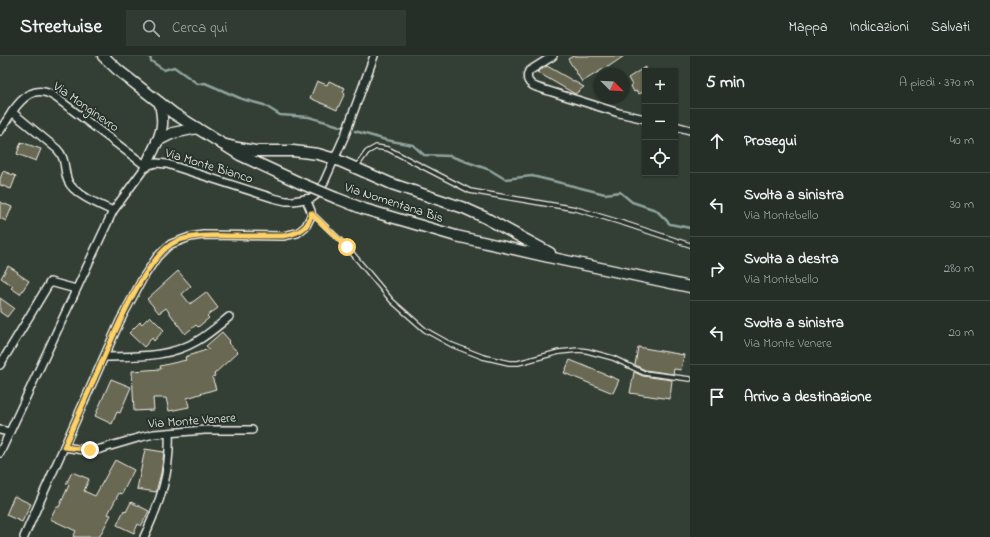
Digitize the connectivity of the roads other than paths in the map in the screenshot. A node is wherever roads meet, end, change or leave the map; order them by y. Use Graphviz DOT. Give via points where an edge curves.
graph roads {
  1 [pos="103,56"];
  2 [pos="374,56"];
  3 [pos="553,56"];
  4 [pos="160,103"];
  5 [pos="12,112"];
  6 [pos="642,118"];
  7 [pos="678,127"];
  8 [pos="197,128"];
  9 [pos="690,130"];
  10 [pos="0,132"];
  11 [pos="157,141"];
  12 [pos="222,144"];
  13 [pos="335,159"];
  14 [pos="146,166"];
  15 [pos="356,168"];
  16 [pos="306,199"];
  17 [pos="113,211"];
  18 [pos="311,213"];
  19 [pos="690,245"];
  20 [pos="562,260"];
  21 [pos="690,287"];
  22 [pos="76,289"];
  23 [pos="229,317"];
  24 [pos="105,357"];
  25 [pos="0,365"];
  26 [pos="690,379"];
  27 [pos="0,430"];
  28 [pos="252,430"];
  29 [pos="9,432"];
  30 [pos="169,433"];
  31 [pos="64,447"];
  32 [pos="0,453"];
  33 [pos="24,537"];
  34 [pos="144,537"];
  1 -- 4 [label="main road, Via Nomentana Bis"];
  2 -- 13 [label="street"];
  3 -- 6 [label="street" via="529,71 527,78 530,84 611,111"];
  4 -- 8 [label="main road, Via Nomentana Bis"];
  4 -- 11 [label="main road" via="162,127"];
  5 -- 10 [label="street, Via Monginevro"];
  5 -- 14 [label="street, Via Monginevro" via="30,93 45,92 58,99"];
  5 -- 17 [label="street" via="61,153 67,179 73,189"];
  7 -- 9 [label="street"];
  8 -- 11 [label="main road" via="173,133"];
  8 -- 12 [label="main road, Via Nomentana Bis"];
  11 -- 14 [label="main road"];
  12 -- 13 [label="main road" via="256,151 305,152"];
  12 -- 20 [label="main road, Via Nomentana Bis, bridge" via="300,183 364,209 456,236"];
  13 -- 15 [label="main road"];
  13 -- 16 [label="street" via="321,189 312,198"];
  14 -- 16 [label="street, Via Monte Bianco" via="156,163 168,164 280,200"];
  14 -- 17 [label="street, Via Monte Bianco"];
  15 -- 19 [label="lane" via="367,152 376,147 388,149 470,191 576,209"];
  15 -- 20 [label="main road" via="392,184 471,211"];
  16 -- 18 [label="street"];
  17 -- 22 [label="street, Via Monte Bianco"];
  18 -- 24 [label="street" via="310,220 304,228 290,235 203,236 183,239 169,246 157,257 143,278"];
  18 -- 26 [label="lane" via="347,247 392,301 425,330 452,345 483,357 518,364 559,352 587,351 613,358 644,374"];
  20 -- 21 [label="main road, Via Nomentana Bis"];
  22 -- 25 [label="street" via="50,282"];
  22 -- 29 [label="street, Via Monte Bianco"];
  23 -- 24 [label="street" via="208,334 188,346 171,352"];
  24 -- 31 [label="street"];
  27 -- 29 [label="street"];
  28 -- 30 [label="street, Via Monte Venere"];
  29 -- 32 [label="street, Via Monte Bianco"];
  30 -- 31 [label="street, Via Monte Venere" via="145,436 97,450"];
  30 -- 34 [label="street" via="169,454 164,484"];
  31 -- 33 [label="street"];
}
